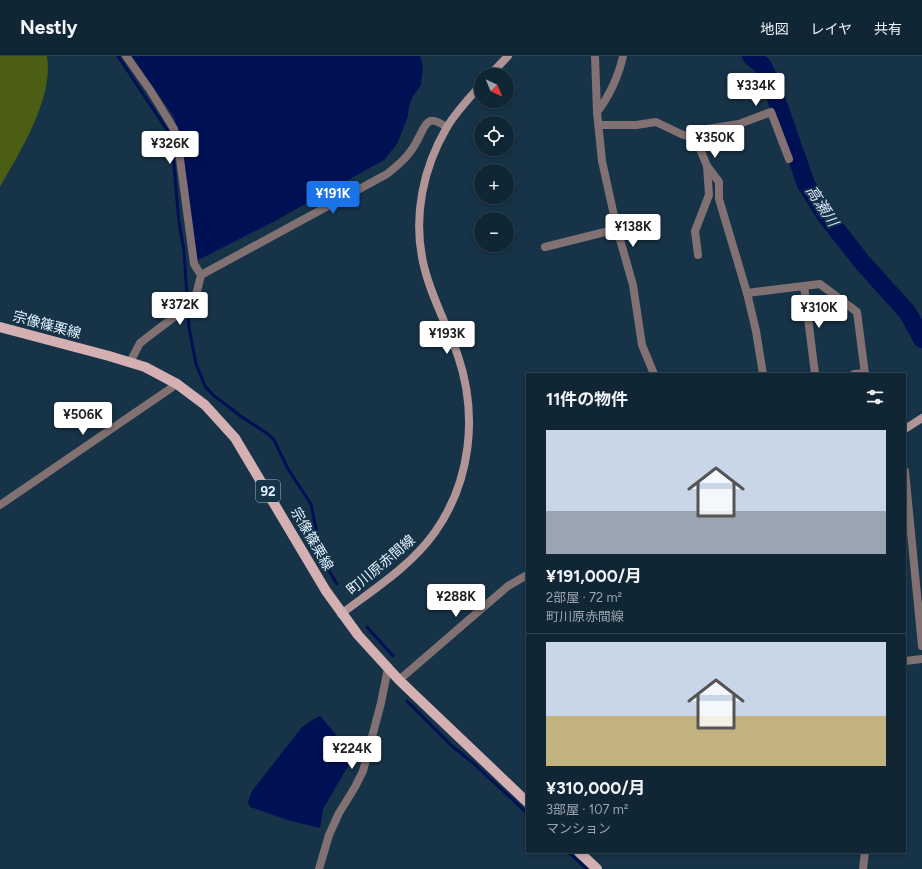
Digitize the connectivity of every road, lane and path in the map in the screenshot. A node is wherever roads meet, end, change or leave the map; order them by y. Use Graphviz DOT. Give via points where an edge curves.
graph roads {
  1 [pos="126,56"];
  2 [pos="508,56"];
  3 [pos="595,56"];
  4 [pos="623,56"];
  5 [pos="497,68"];
  6 [pos="474,94"];
  7 [pos="597,112"];
  8 [pos="599,125"];
  9 [pos="447,127"];
  10 [pos="694,138"];
  11 [pos="789,159"];
  12 [pos="707,166"];
  13 [pos="617,229"];
  14 [pos="544,247"];
  15 [pos="698,255"];
  16 [pos="201,276"];
  17 [pos="804,286"];
  18 [pos="747,293"];
  19 [pos="0,327"];
  20 [pos="130,362"];
  21 [pos="654,373"];
  22 [pos="763,373"];
  23 [pos="815,373"];
  24 [pos="865,373"];
  25 [pos="177,384"];
  26 [pos="922,418"];
  27 [pos="906,428"];
  28 [pos="906,481"];
  29 [pos="0,505"];
  30 [pos="526,576"];
  31 [pos="341,614"];
  32 [pos="922,646"];
  33 [pos="922,659"];
  34 [pos="906,661"];
  35 [pos="388,668"];
  36 [pos="399,680"];
  37 [pos="526,801"];
  38 [pos="580,853"];
  39 [pos="865,853"];
  40 [pos="319,869"];
  41 [pos="597,869"];
  42 [pos="863,869"];
  1 -- 16 [label="street" via="174,129 194,264"];
  2 -- 5 [label="main road"];
  3 -- 7 [label="street"];
  4 -- 7 [label="street" via="604,104"];
  6 -- 9 [label="main road, 町川原赤間線"];
  7 -- 8 [label="street"];
  8 -- 10 [label="street" via="656,122"];
  8 -- 13 [label="street" via="602,161"];
  9 -- 16 [label="street" via="430,121 424,126 402,162 387,174"];
  9 -- 31 [label="main road, 町川原赤間線" via="426,174 420,206 420,231 428,280 458,356 468,393 469,434 464,471 451,504 427,542 401,568"];
  10 -- 11 [label="street" via="700,130 739,124 771,112"];
  10 -- 12 [label="street"];
  12 -- 15 [label="street" via="708,195 695,231"];
  12 -- 18 [label="street" via="719,182 719,199"];
  13 -- 14 [label="street"];
  13 -- 21 [label="street" via="633,285 642,345"];
  16 -- 20 [label="street" via="191,304 140,343"];
  17 -- 18 [label="street"];
  17 -- 23 [label="street"];
  17 -- 24 [label="street" via="820,284 857,312"];
  18 -- 22 [label="street"];
  19 -- 20 [label="main road, 宗像篠栗線 / 92"];
  20 -- 25 [label="main road, 宗像篠栗線 / 92" via="159,373"];
  25 -- 29 [label="street"];
  25 -- 31 [label="main road, 宗像篠栗線 / 92" via="206,405 235,438"];
  26 -- 27 [label="main road"];
  28 -- 32 [label="street"];
  30 -- 36 [label="street" via="508,586"];
  31 -- 35 [label="main road, 宗像篠栗線 / 92"];
  33 -- 34 [label="street"];
  35 -- 36 [label="main road, 宗像篠栗線 / 92"];
  35 -- 40 [label="street" via="363,771 329,835"];
  36 -- 37 [label="main road, 宗像篠栗線 / 92"];
  38 -- 41 [label="main road"];
  39 -- 42 [label="street"];
}
